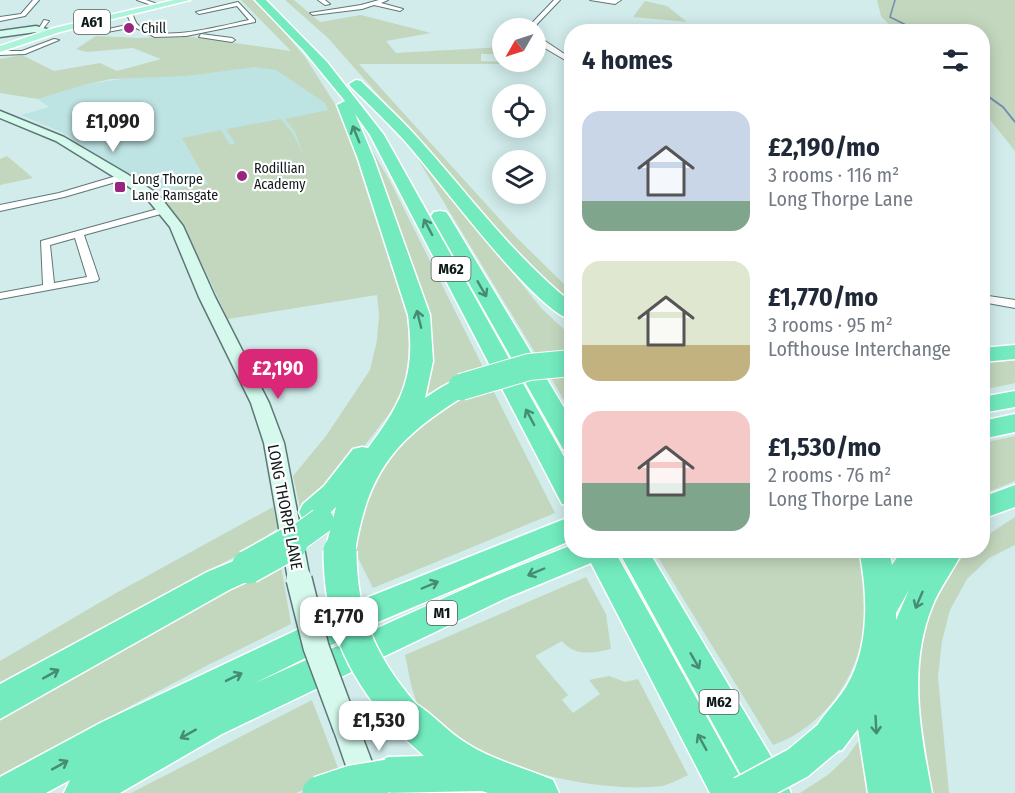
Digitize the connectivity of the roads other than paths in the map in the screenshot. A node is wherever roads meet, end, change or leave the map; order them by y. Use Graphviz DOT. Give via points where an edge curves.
graph roads {
  1 [pos="36,0"];
  2 [pos="140,0"];
  3 [pos="165,0"];
  4 [pos="186,0"];
  5 [pos="260,0"];
  6 [pos="275,0"];
  7 [pos="368,0"];
  8 [pos="385,0"];
  9 [pos="557,0"];
  10 [pos="592,0"];
  11 [pos="617,1"];
  12 [pos="375,3"];
  13 [pos="400,9"];
  14 [pos="199,12"];
  15 [pos="313,13"];
  16 [pos="130,14"];
  17 [pos="540,18"];
  18 [pos="0,19"];
  19 [pos="135,25"];
  20 [pos="107,30"];
  21 [pos="48,31"];
  22 [pos="310,31"];
  23 [pos="0,34"];
  24 [pos="186,34"];
  25 [pos="232,40"];
  26 [pos="546,47"];
  27 [pos="0,51"];
  28 [pos="564,57"];
  29 [pos="342,77"];
  30 [pos="364,94"];
  31 [pos="0,114"];
  32 [pos="123,177"];
  33 [pos="0,208"];
  34 [pos="165,210"];
  35 [pos="491,234"];
  36 [pos="79,235"];
  37 [pos="49,287"];
  38 [pos="0,296"];
  39 [pos="990,299"];
  40 [pos="1015,304"];
  41 [pos="564,307"];
  42 [pos="564,320"];
  43 [pos="1015,352"];
  44 [pos="990,354"];
  45 [pos="564,364"];
  46 [pos="419,376"];
  47 [pos="1015,399"];
  48 [pos="990,404"];
  49 [pos="1015,423"];
  50 [pos="990,428"];
  51 [pos="564,429"];
  52 [pos="386,441"];
  53 [pos="564,482"];
  54 [pos="359,485"];
  55 [pos="317,516"];
  56 [pos="564,530"];
  57 [pos="571,558"];
  58 [pos="603,558"];
  59 [pos="637,558"];
  60 [pos="876,558"];
  61 [pos="914,558"];
  62 [pos="943,558"];
  63 [pos="881,612"];
  64 [pos="873,667"];
  65 [pos="0,702"];
  66 [pos="480,773"];
  67 [pos="379,784"];
  68 [pos="537,792"];
  69 [pos="9,793"];
  70 [pos="83,793"];
  71 [pos="319,793"];
  72 [pos="730,793"];
  73 [pos="742,793"];
  74 [pos="772,793"];
  75 [pos="887,793"];
  76 [pos="913,793"];
  1 -- 18 [label="street" via="23,15"];
  2 -- 3 [label="street" via="155,4"];
  4 -- 16 [label="main road, A61"];
  5 -- 29 [label="highway, M62"];
  6 -- 22 [label="highway"];
  7 -- 12 [label="street"];
  8 -- 12 [label="street"];
  9 -- 17 [label="street"];
  10 -- 11 [label="street"];
  12 -- 13 [label="street"];
  12 -- 15 [label="street"];
  14 -- 24 [label="street" via="244,11 253,21"];
  16 -- 19 [label="street"];
  16 -- 21 [label="main road, A61"];
  19 -- 20 [label="street"];
  19 -- 24 [label="street" via="155,35"];
  21 -- 23 [label="main road"];
  21 -- 27 [label="main road, A61"];
  24 -- 25 [label="street"];
  26 -- 28 [label="street"];
  29 -- 30 [label="highway, M62"];
  46 -- 29 [label="highway, one-way" via="423,351 419,315 366,159 332,83"];
  53 -- 29 [label="highway, M62, one-way" via="383,145 341,84"];
  30 -- 35 [label="highway, M62" via="410,138"];
  30 -- 51 [label="highway, M62, one-way"];
  31 -- 32 [label="main road, LONG THORPE LANE" via="60,139"];
  32 -- 33 [label="street"];
  32 -- 34 [label="main road, LONG THORPE LANE"];
  34 -- 36 [label="street"];
  34 -- 67 [label="main road, LONG THORPE LANE, bridge" via="185,243 260,403 284,486 299,579 316,647 346,728"];
  35 -- 41 [label="highway"];
  35 -- 42 [label="highway" via="524,278"];
  36 -- 37 [label="street" via="45,243"];
  36 -- 37 [label="street" via="93,279"];
  37 -- 38 [label="street"];
  39 -- 40 [label="street"];
  43 -- 44 [label="highway"];
  45 -- 52 [label="highway, bridge" via="532,366 461,387 424,408"];
  46 -- 52 [label="highway" via="411,404"];
  46 -- 55 [label="highway"];
  47 -- 48 [label="highway"];
  49 -- 50 [label="highway"];
  52 -- 54 [label="highway"];
  54 -- 55 [label="highway"];
  54 -- 66 [label="highway, bridge" via="347,514 340,551 340,591 353,638 373,676 403,714 444,750"];
  65 -- 55 [label="highway, one-way, bridge" via="247,564 284,548"];
  69 -- 56 [label="highway, M1, one-way" via="115,735 367,612"];
  57 -- 70 [label="highway, M1, one-way" via="210,722"];
  72 -- 58 [label="highway, M62, one-way"];
  59 -- 74 [label="highway, M62, one-way"];
  60 -- 63 [label="highway"];
  61 -- 63 [label="highway"];
  62 -- 76 [label="highway, one-way" via="930,575 911,620 900,674 905,750"];
  63 -- 64 [label="highway"];
  64 -- 73 [label="highway, bridge" via="856,703 829,737 798,763"];
  64 -- 75 [label="highway, one-way" via="876,736"];
  66 -- 67 [label="highway"];
  66 -- 68 [label="highway"];
  67 -- 71 [label="highway, bridge" via="352,782"];
}
